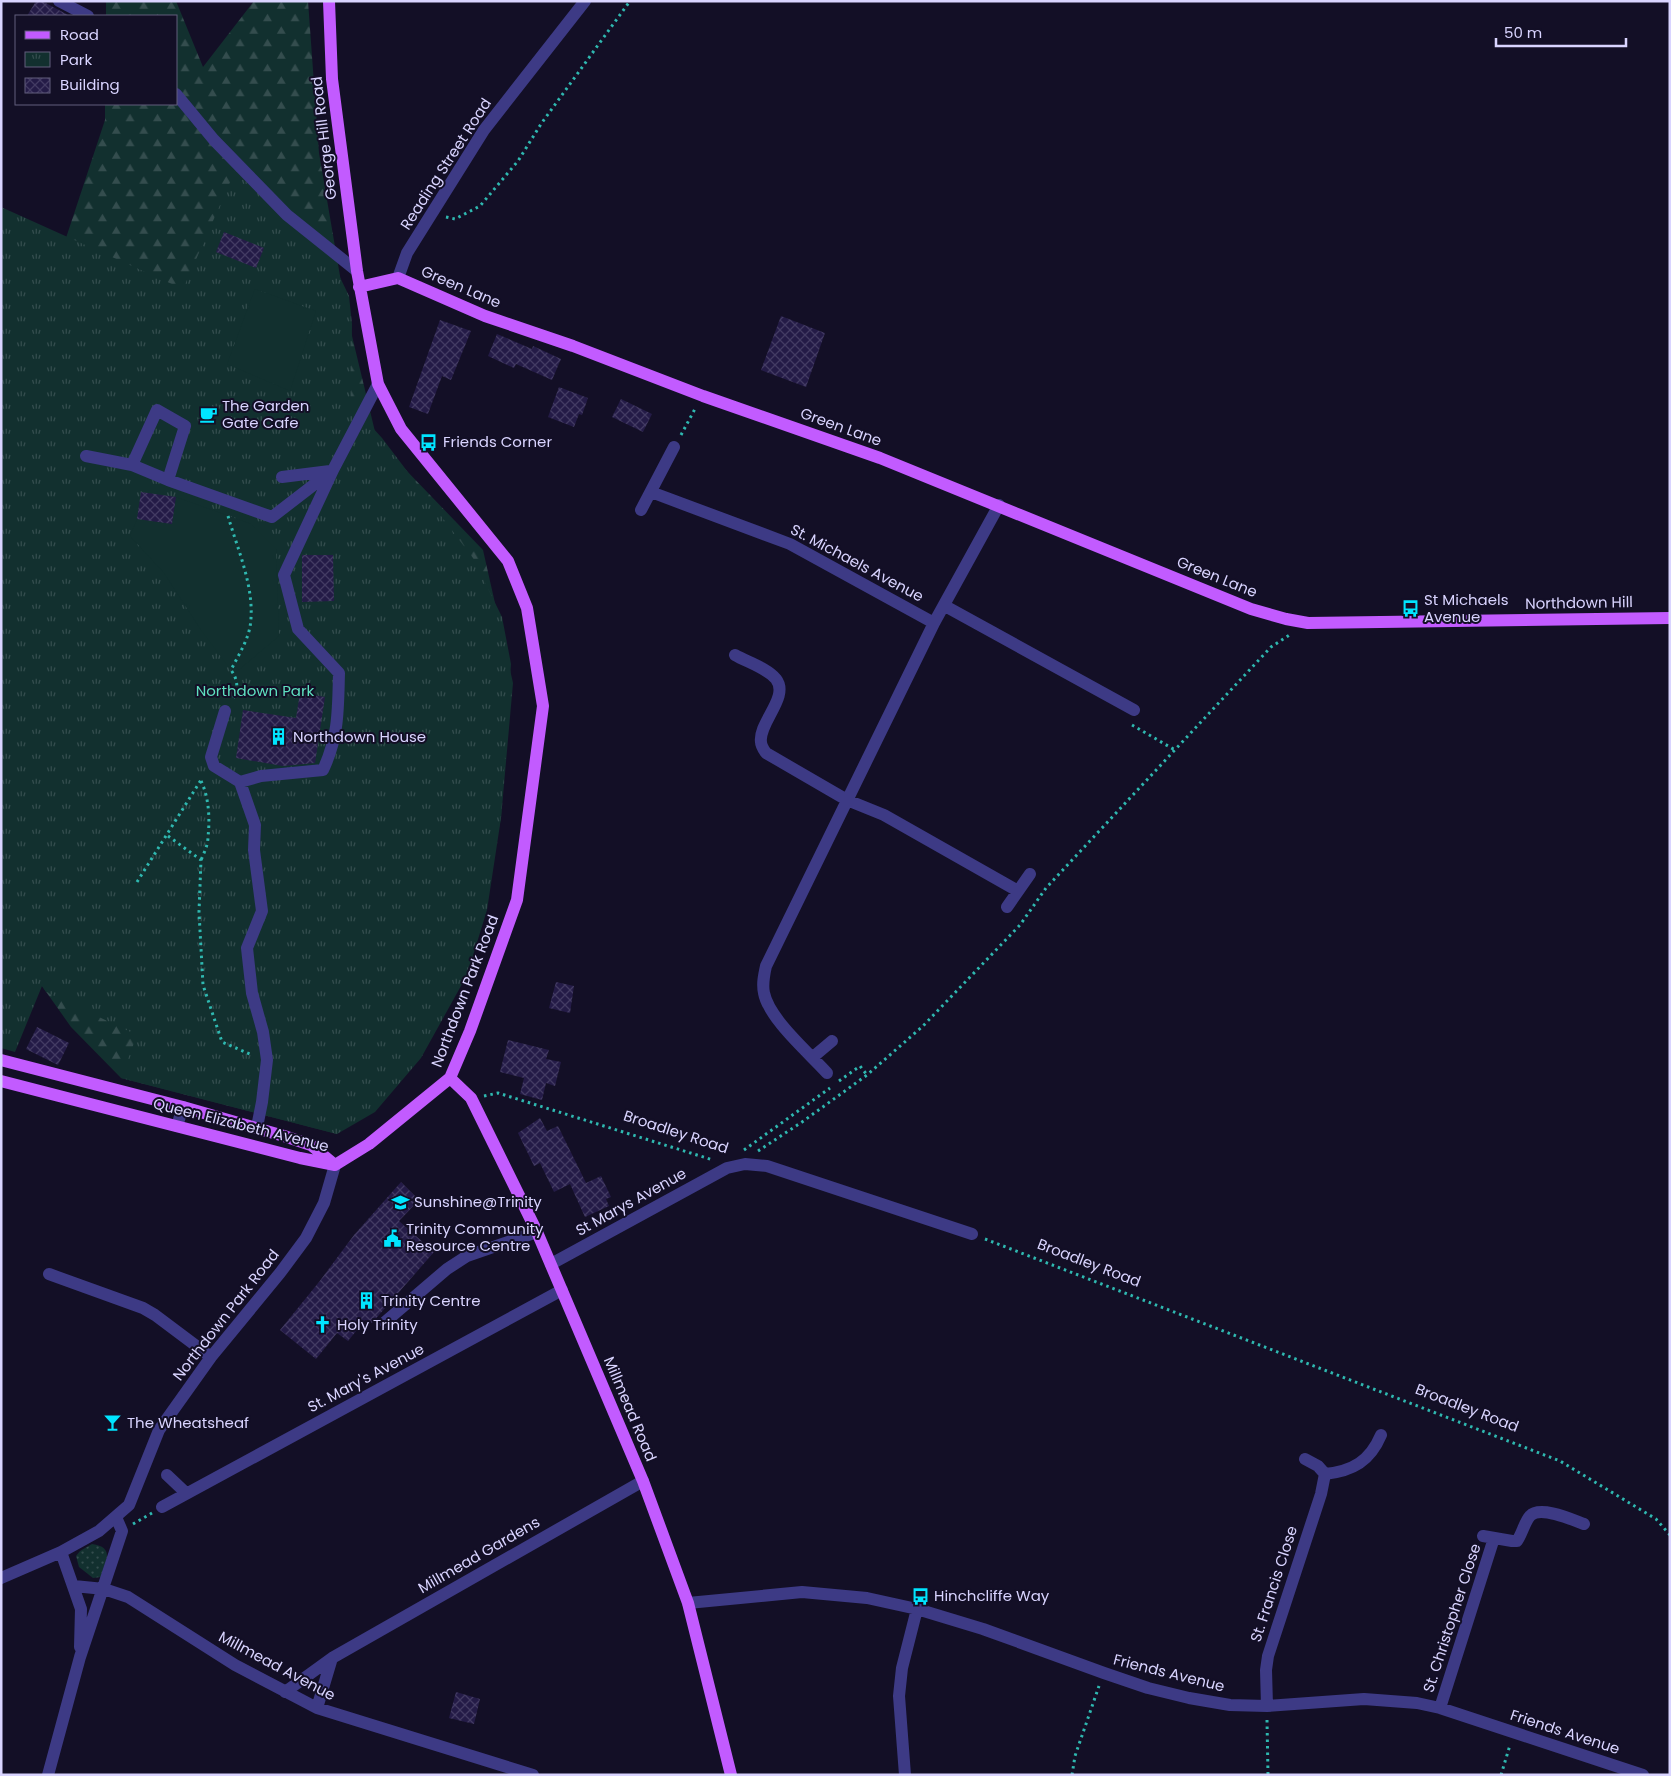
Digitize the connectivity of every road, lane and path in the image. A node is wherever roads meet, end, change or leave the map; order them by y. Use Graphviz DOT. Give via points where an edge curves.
graph roads {
  1 [pos="59,1"];
  2 [pos="329,1"];
  3 [pos="585,1"];
  4 [pos="630,1"];
  5 [pos="86,15"];
  6 [pos="178,96"];
  7 [pos="431,213"];
  8 [pos="356,271"];
  9 [pos="398,278"];
  10 [pos="359,287"];
  11 [pos="378,384"];
  12 [pos="703,396"];
  13 [pos="674,447"];
  14 [pos="86,456"];
  15 [pos="132,465"];
  16 [pos="333,470"];
  17 [pos="282,478"];
  18 [pos="168,480"];
  19 [pos="651,492"];
  20 [pos="223,499"];
  21 [pos="999,505"];
  22 [pos="641,510"];
  23 [pos="945,606"];
  24 [pos="1670,618"];
  25 [pos="934,623"];
  26 [pos="1308,623"];
  27 [pos="735,655"];
  28 [pos="1134,710"];
  29 [pos="224,711"];
  30 [pos="1175,750"];
  31 [pos="240,782"];
  32 [pos="847,800"];
  33 [pos="168,836"];
  34 [pos="201,860"];
  35 [pos="1030,874"];
  36 [pos="137,882"];
  37 [pos="1018,891"];
  38 [pos="1007,907"];
  39 [pos="832,1042"];
  40 [pos="813,1057"];
  41 [pos="1,1060"];
  42 [pos="267,1060"];
  43 [pos="827,1073"];
  44 [pos="867,1075"];
  45 [pos="450,1078"];
  46 [pos="1,1081"];
  47 [pos="471,1098"];
  48 [pos="183,1107"];
  49 [pos="177,1126"];
  50 [pos="257,1127"];
  51 [pos="748,1164"];
  52 [pos="336,1165"];
  53 [pos="727,1168"];
  54 [pos="537,1232"];
  55 [pos="972,1234"];
  56 [pos="550,1264"];
  57 [pos="49,1274"];
  58 [pos="562,1290"];
  59 [pos="386,1322"];
  60 [pos="211,1357"];
  61 [pos="1382,1435"];
  62 [pos="1306,1459"];
  63 [pos="1325,1474"];
  64 [pos="167,1475"];
  65 [pos="643,1481"];
  66 [pos="186,1493"];
  67 [pos="162,1507"];
  68 [pos="116,1517"];
  69 [pos="1584,1524"];
  70 [pos="122,1531"];
  71 [pos="1670,1535"];
  72 [pos="61,1552"];
  73 [pos="1,1578"];
  74 [pos="74,1586"];
  75 [pos="104,1589"];
  76 [pos="688,1603"];
  77 [pos="917,1609"];
  78 [pos="80,1657"];
  79 [pos="332,1658"];
  80 [pos="1104,1673"];
  81 [pos="285,1692"];
  82 [pos="1266,1706"];
  83 [pos="317,1708"];
  84 [pos="1440,1708"];
  85 [pos="1512,1732"];
  86 [pos="48,1775"];
  87 [pos="533,1775"];
  88 [pos="731,1775"];
  89 [pos="905,1775"];
  90 [pos="1072,1775"];
  91 [pos="1268,1775"];
  92 [pos="1501,1775"];
  93 [pos="1643,1775"];
  1 -- 5 [label="street"];
  2 -- 8 [label="main road, George Hill Road" via="332,79"];
  3 -- 7 [label="street, Reading Street Road" via="484,130"];
  4 -- 7 [label="path" via="518,161 480,206 455,219"];
  6 -- 8 [label="street" via="214,140 287,215"];
  7 -- 9 [label="street, Reading Street Road" via="407,253"];
  8 -- 10 [label="main road, George Hill Road"];
  9 -- 10 [label="main road, Green Lane"];
  9 -- 12 [label="main road, Green Lane" via="485,316"];
  10 -- 11 [label="main road, Northdown Park Road"];
  11 -- 16 [label="street"];
  11 -- 45 [label="main road, Northdown Park Road" via="401,429 508,561 527,608 543,706 517,900"];
  12 -- 13 [label="path"];
  12 -- 21 [label="main road, Green Lane" via="880,458"];
  13 -- 19 [label="street"];
  14 -- 15 [label="street"];
  15 -- 18 [label="street"];
  15 -- 18 [label="street" via="157,410 185,426"];
  16 -- 17 [label="street"];
  16 -- 20 [label="street" via="272,517"];
  16 -- 31 [label="street" via="284,574 298,629 339,673 338,721 330,756 323,770 261,776"];
  18 -- 20 [label="street"];
  19 -- 22 [label="street"];
  19 -- 25 [label="street, St. Michaels Avenue" via="790,544"];
  20 -- 29 [label="path" via="250,591 250,627 231,670 237,678 236,694"];
  21 -- 23 [label="street"];
  21 -- 26 [label="main road, Green Lane" via="1251,608"];
  23 -- 25 [label="street"];
  23 -- 28 [label="street"];
  24 -- 26 [label="main road, Northdown Hill"];
  25 -- 32 [label="street"];
  26 -- 30 [label="path" via="1270,647"];
  27 -- 32 [label="street" via="776,680 779,694 761,732 761,744 766,753"];
  28 -- 30 [label="path" via="1127,722"];
  29 -- 31 [label="street" via="211,757 214,766"];
  30 -- 44 [label="path" via="1046,888 1020,925 923,1026"];
  31 -- 42 [label="street" via="255,825 254,850 262,911 247,948 252,993"];
  32 -- 37 [label="street" via="884,816"];
  32 -- 40 [label="street" via="766,966 763,979 769,1007"];
  33 -- 34 [label="path"];
  33 -- 34 [label="path" via="201,780 206,792 209,822 208,839"];
  33 -- 36 [label="path"];
  34 -- 42 [label="path" via="198,912 203,985 222,1042"];
  35 -- 37 [label="street"];
  37 -- 38 [label="street"];
  39 -- 40 [label="street"];
  40 -- 43 [label="street"];
  41 -- 48 [label="main road, Queen Elizabeth Avenue"];
  42 -- 50 [label="street"];
  44 -- 51 [label="path" via="759,1150"];
  44 -- 53 [label="path" via="860,1066 740,1153"];
  45 -- 47 [label="main road, Millmead Road"];
  45 -- 52 [label="main road, Northdown Park Road" via="369,1144"];
  46 -- 49 [label="main road, Queen Elizabeth Avenue"];
  47 -- 53 [label="path, Broadley Road" via="498,1093 709,1158"];
  47 -- 54 [label="main road, Millmead Road"];
  48 -- 49 [label="street"];
  48 -- 50 [label="main road, Queen Elizabeth Avenue"];
  49 -- 52 [label="main road, Queen Elizabeth Avenue"];
  50 -- 52 [label="main road, Queen Elizabeth Avenue" via="311,1145"];
  51 -- 53 [label="street, Broadley Road"];
  51 -- 55 [label="street, Broadley Road" via="767,1166"];
  52 -- 60 [label="street, Northdown Park Road" via="324,1203 306,1238"];
  53 -- 56 [label="street, St Marys Avenue"];
  54 -- 56 [label="main road, Millmead Road"];
  54 -- 59 [label="street" via="466,1256"];
  55 -- 71 [label="path, Broadley Road" via="1560,1461 1656,1519"];
  56 -- 58 [label="main road, Millmead Road"];
  57 -- 60 [label="street" via="143,1308"];
  58 -- 65 [label="main road, Millmead Road"];
  58 -- 66 [label="street, St. Mary's Avenue"];
  60 -- 68 [label="street, Northdown Park Road" via="159,1430 129,1505"];
  61 -- 63 [label="street" via="1371,1454 1357,1465 1343,1472"];
  62 -- 63 [label="street"];
  63 -- 82 [label="street, St. Francis Close" via="1268,1656"];
  64 -- 66 [label="street"];
  65 -- 76 [label="main road, Millmead Road"];
  65 -- 79 [label="street, Millmead Gardens"];
  66 -- 67 [label="street, St. Mary's Avenue"];
  67 -- 70 [label="path"];
  68 -- 70 [label="street"];
  68 -- 72 [label="street, Northdown Park Road" via="99,1531"];
  69 -- 84 [label="street, St. Christopher Close" via="1537,1512 1530,1516 1517,1541 1489,1537"];
  70 -- 75 [label="street"];
  72 -- 73 [label="street, Northdown Park Road"];
  72 -- 74 [label="street"];
  74 -- 75 [label="street, Millmead Avenue"];
  74 -- 78 [label="street" via="80,1608"];
  75 -- 78 [label="street"];
  75 -- 81 [label="street, Millmead Avenue" via="128,1597 235,1665"];
  76 -- 77 [label="street, Friends Avenue" via="802,1592 867,1598"];
  76 -- 88 [label="main road, Millmead Road"];
  77 -- 80 [label="street, Friends Avenue"];
  77 -- 89 [label="street" via="902,1668 899,1696"];
  78 -- 86 [label="street"];
  79 -- 81 [label="street, Millmead Gardens"];
  79 -- 83 [label="street"];
  80 -- 82 [label="street, Friends Avenue" via="1189,1698 1230,1705"];
  80 -- 90 [label="path" via="1075,1756"];
  81 -- 83 [label="street, Millmead Avenue"];
  82 -- 84 [label="street, Friends Avenue" via="1364,1699"];
  82 -- 91 [label="path"];
  83 -- 87 [label="street, Millmead Avenue"];
  84 -- 85 [label="street, Friends Avenue"];
  85 -- 92 [label="path" via="1510,1750"];
  85 -- 93 [label="street, Friends Avenue"];
}
